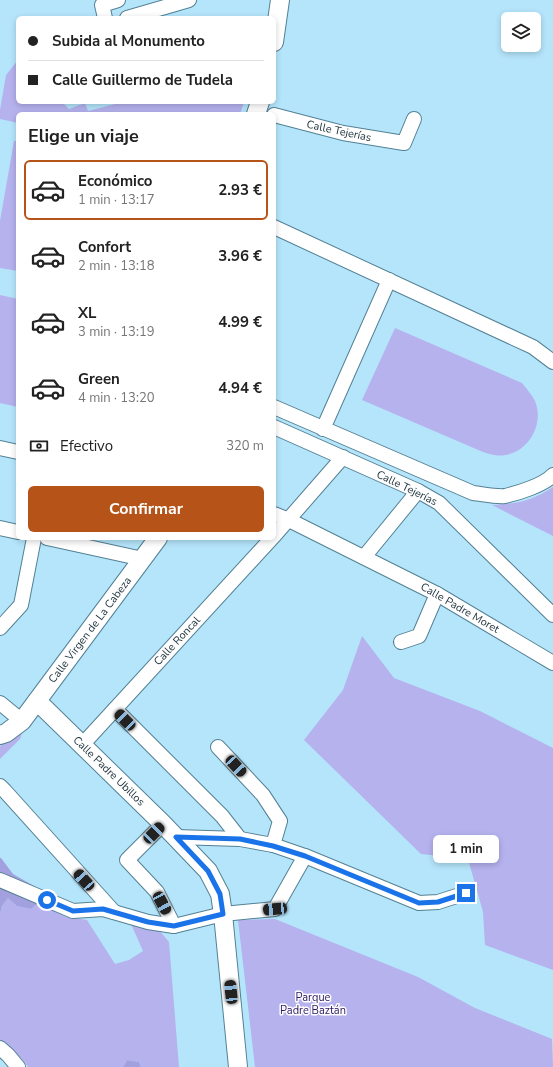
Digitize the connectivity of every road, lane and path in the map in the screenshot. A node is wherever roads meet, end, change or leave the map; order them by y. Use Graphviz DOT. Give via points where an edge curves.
graph roads {
  1 [pos="118,0"];
  2 [pos="189,0"];
  3 [pos="280,0"];
  4 [pos="105,16"];
  5 [pos="135,16"];
  6 [pos="276,28"];
  7 [pos="276,115"];
  8 [pos="414,119"];
  9 [pos="276,228"];
  10 [pos="389,280"];
  11 [pos="553,362"];
  12 [pos="276,408"];
  13 [pos="276,428"];
  14 [pos="323,429"];
  15 [pos="0,448"];
  16 [pos="16,452"];
  17 [pos="343,458"];
  18 [pos="553,475"];
  19 [pos="418,491"];
  20 [pos="276,515"];
  21 [pos="289,520"];
  22 [pos="0,528"];
  23 [pos="16,532"];
  24 [pos="276,534"];
  25 [pos="34,540"];
  26 [pos="56,540"];
  27 [pos="157,540"];
  28 [pos="270,540"];
  29 [pos="364,557"];
  30 [pos="143,559"];
  31 [pos="437,594"];
  32 [pos="553,615"];
  33 [pos="0,628"];
  34 [pos="401,642"];
  35 [pos="553,663"];
  36 [pos="36,701"];
  37 [pos="115,710"];
  38 [pos="8,712"];
  39 [pos="0,735"];
  40 [pos="82,745"];
  41 [pos="218,747"];
  42 [pos="0,786"];
  43 [pos="163,824"];
  44 [pos="176,837"];
  45 [pos="240,839"];
  46 [pos="273,846"];
  47 [pos="305,856"];
  48 [pos="0,880"];
  49 [pos="466,893"];
  50 [pos="114,912"];
  51 [pos="223,914"];
  52 [pos="174,926"];
  53 [pos="0,1048"];
  54 [pos="18,1067"];
  55 [pos="238,1067"];
  1 -- 4 [label="street" via="102,5"];
  2 -- 5 [label="street"];
  3 -- 6 [label="street"];
  7 -- 8 [label="street, Calle Tejerías" via="343,133 404,143"];
  9 -- 10 [label="street"];
  10 -- 11 [label="street" via="533,346"];
  10 -- 14 [label="street"];
  12 -- 14 [label="street, Calle Tejerías"];
  13 -- 17 [label="street, Calle Tejerías"];
  14 -- 18 [label="street, Calle Tejerías" via="473,493 504,496 534,487"];
  15 -- 16 [label="street"];
  17 -- 19 [label="street, Calle Tejerías"];
  17 -- 21 [label="street, Calle Roncal"];
  19 -- 29 [label="street"];
  19 -- 32 [label="street, Calle Tejerías" via="439,503"];
  20 -- 21 [label="street, Calle Padre Moret"];
  21 -- 24 [label="street, Calle Roncal"];
  21 -- 29 [label="street, Calle Padre Moret"];
  22 -- 23 [label="street"];
  25 -- 33 [label="street" via="21,605"];
  26 -- 30 [label="street"];
  27 -- 30 [label="street, Calle Virgen de La Cabeza"];
  28 -- 37 [label="street, Calle Roncal"];
  29 -- 31 [label="street, Calle Padre Moret"];
  30 -- 36 [label="street, Calle Virgen de La Cabeza"];
  31 -- 34 [label="street" via="419,636"];
  31 -- 35 [label="street, Calle Padre Moret"];
  36 -- 38 [label="street, Calle Virgen de La Cabeza"];
  36 -- 40 [label="street, Calle Padre Ubillos"];
  37 -- 40 [label="street, Calle Roncal"];
  37 -- 45 [label="street" via="222,816"];
  38 -- 39 [label="street, Calle Virgen de La Cabeza" via="6,733"];
  40 -- 43 [label="street, Calle Padre Ubillos"];
  41 -- 46 [label="street" via="263,794 280,822"];
  42 -- 50 [label="street"];
  43 -- 44 [label="street, Calle Padre Ubillos"];
  43 -- 52 [label="street" via="127,860 157,892"];
  44 -- 45 [label="street"];
  44 -- 51 [label="street, Calle Padre Ubillos" via="208,871 220,894"];
  45 -- 46 [label="street"];
  46 -- 47 [label="street"];
  47 -- 49 [label="street" via="419,903 438,902"];
  47 -- 51 [label="street" via="275,909"];
  48 -- 50 [label="street" via="73,911 103,909"];
  50 -- 52 [label="street" via="148,922"];
  51 -- 52 [label="street"];
  51 -- 55 [label="street, Calle Padre Ubillos"];
  53 -- 54 [label="street"];
}
